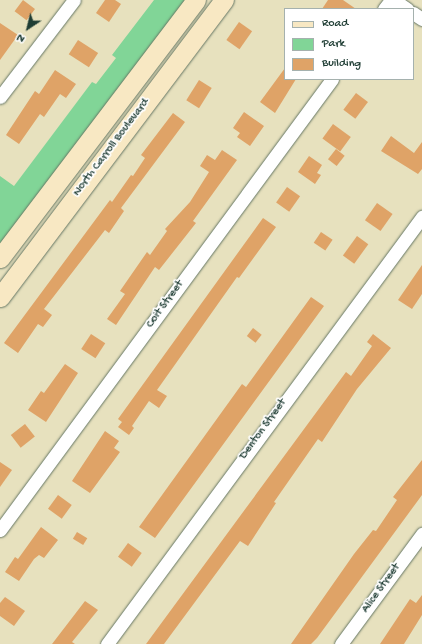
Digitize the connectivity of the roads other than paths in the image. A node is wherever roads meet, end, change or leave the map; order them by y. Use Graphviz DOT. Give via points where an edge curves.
graph roads {
  1 [pos="74,0"];
  2 [pos="196,0"];
  3 [pos="224,0"];
  4 [pos="392,0"];
  5 [pos="385,8"];
  6 [pos="405,8"];
  7 [pos="331,80"];
  8 [pos="0,97"];
  9 [pos="422,217"];
  10 [pos="0,258"];
  11 [pos="0,297"];
  12 [pos="0,530"];
  13 [pos="422,534"];
  14 [pos="106,644"];
  15 [pos="341,644"];
  1 -- 8 [label="street"];
  2 -- 10 [label="main road, North Carroll Boulevard"];
  3 -- 11 [label="main road, North Carroll Boulevard"];
  4 -- 5 [label="street"];
  4 -- 6 [label="street"];
  7 -- 12 [label="street, Coit Street"];
  9 -- 14 [label="street, Denton Street"];
  13 -- 15 [label="street, Alice Street"];
}
